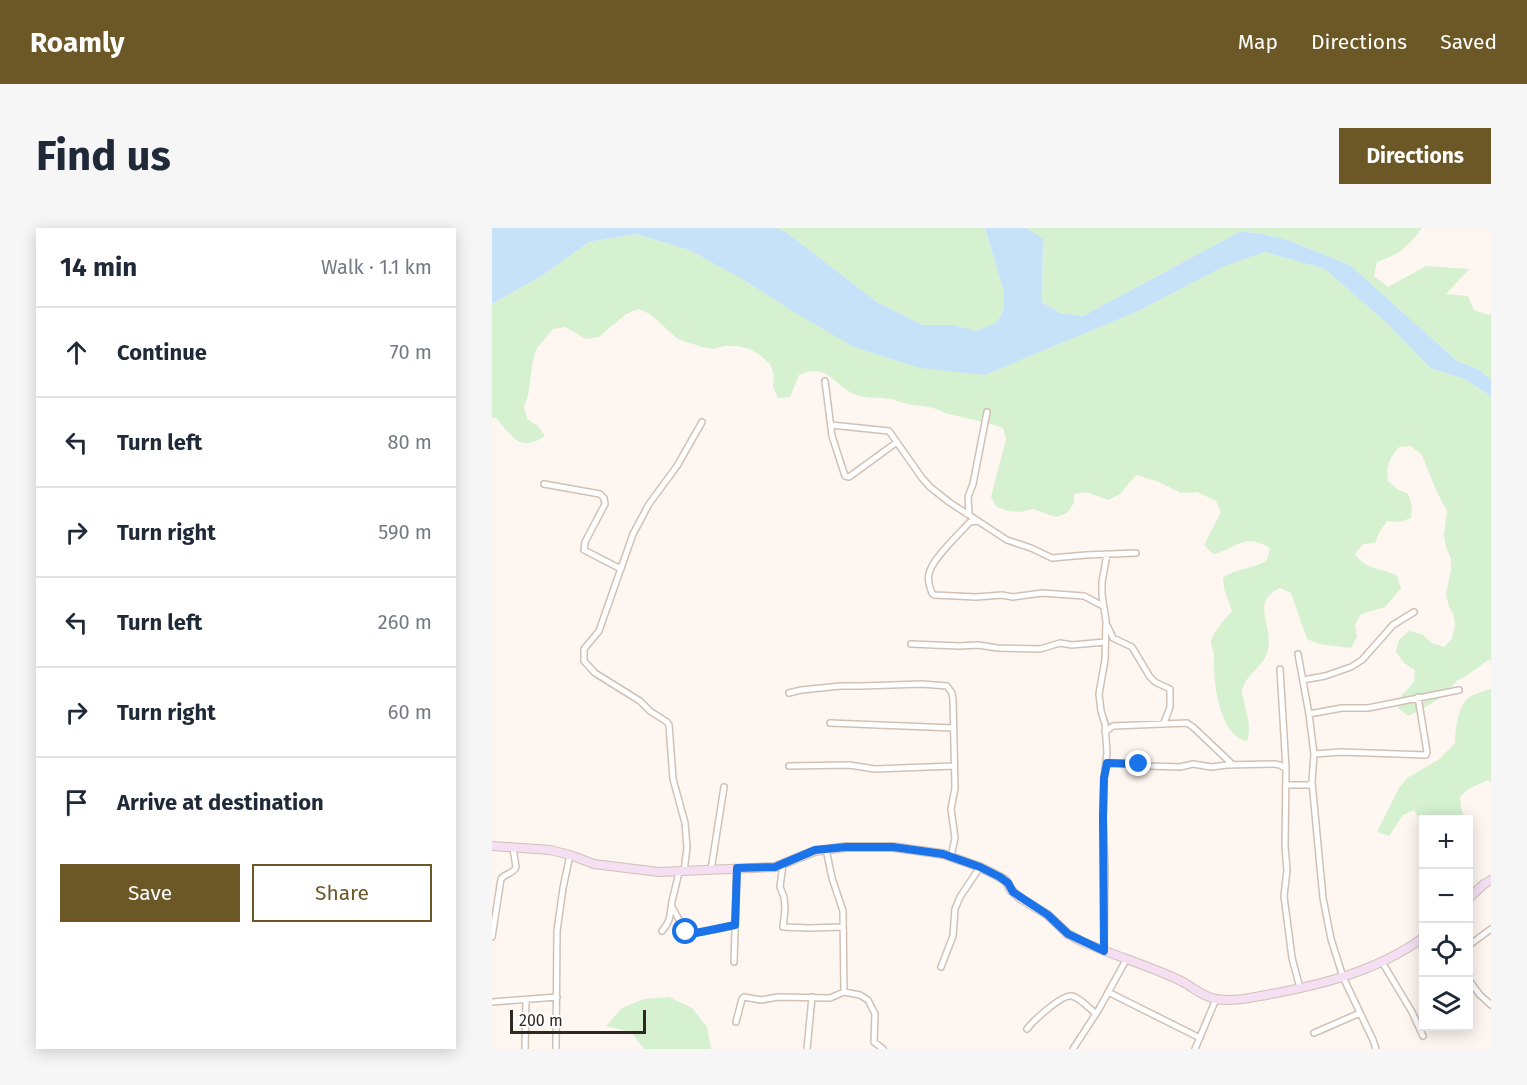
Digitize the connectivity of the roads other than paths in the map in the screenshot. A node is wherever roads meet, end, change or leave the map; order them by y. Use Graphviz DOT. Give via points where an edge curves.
graph roads {
  1 [pos="825,381"];
  2 [pos="987,412"];
  3 [pos="702,422"];
  4 [pos="831,425"];
  5 [pos="897,442"];
  6 [pos="544,484"];
  7 [pos="969,514"];
  8 [pos="980,522"];
  9 [pos="1136,553"];
  10 [pos="1107,554"];
  11 [pos="621,569"];
  12 [pos="1103,606"];
  13 [pos="1414,612"];
  14 [pos="1106,621"];
  15 [pos="1105,642"];
  16 [pos="911,644"];
  17 [pos="1298,654"];
  18 [pos="1280,669"];
  19 [pos="1303,680"];
  20 [pos="1459,690"];
  21 [pos="789,693"];
  22 [pos="1418,697"];
  23 [pos="1310,714"];
  24 [pos="830,723"];
  25 [pos="1164,723"];
  26 [pos="953,728"];
  27 [pos="1105,732"];
  28 [pos="1314,754"];
  29 [pos="1107,763"];
  30 [pos="1233,765"];
  31 [pos="789,766"];
  32 [pos="954,766"];
  33 [pos="1286,769"];
  34 [pos="1312,783"];
  35 [pos="1286,784"];
  36 [pos="724,787"];
  37 [pos="492,846"];
  38 [pos="513,848"];
  39 [pos="826,849"];
  40 [pos="570,855"];
  41 [pos="951,857"];
  42 [pos="783,864"];
  43 [pos="980,867"];
  44 [pos="737,868"];
  45 [pos="711,870"];
  46 [pos="681,872"];
  47 [pos="1491,880"];
  48 [pos="1473,894"];
  49 [pos="672,908"];
  50 [pos="735,925"];
  51 [pos="843,927"];
  52 [pos="1491,929"];
  53 [pos="662,931"];
  54 [pos="492,937"];
  55 [pos="1419,941"];
  56 [pos="1473,942"];
  57 [pos="1104,951"];
  58 [pos="1126,960"];
  59 [pos="734,962"];
  60 [pos="1382,962"];
  61 [pos="941,967"];
  62 [pos="1343,977"];
  63 [pos="1473,986"];
  64 [pos="1300,988"];
  65 [pos="844,992"];
  66 [pos="1108,992"];
  67 [pos="557,997"];
  68 [pos="812,997"];
  69 [pos="1216,999"];
  70 [pos="526,1000"];
  71 [pos="492,1002"];
  72 [pos="1491,1005"];
  73 [pos="1095,1013"];
  74 [pos="1360,1013"];
  75 [pos="736,1022"];
  76 [pos="1027,1029"];
  77 [pos="1314,1033"];
  78 [pos="1423,1036"];
  79 [pos="1200,1038"];
  80 [pos="525,1049"];
  81 [pos="556,1049"];
  82 [pos="807,1049"];
  83 [pos="883,1049"];
  84 [pos="1073,1049"];
  85 [pos="1195,1049"];
  86 [pos="1376,1049"];
  1 -- 4 [label="street"];
  2 -- 7 [label="street" via="968,497"];
  3 -- 11 [label="street" via="649,504"];
  4 -- 5 [label="street" via="889,430"];
  4 -- 5 [label="street" via="847,477"];
  5 -- 7 [label="street" via="930,487"];
  6 -- 11 [label="street" via="604,498 605,504 584,550"];
  7 -- 8 [label="street"];
  8 -- 10 [label="street" via="1007,540 1050,558"];
  8 -- 12 [label="street" via="970,522 931,568 928,579 934,595 1013,597 1042,593 1084,596"];
  9 -- 10 [label="street"];
  10 -- 12 [label="street"];
  11 -- 46 [label="street" via="599,631 585,647 584,661 600,677 640,701 669,725 673,779 684,817 687,847"];
  12 -- 14 [label="street"];
  13 -- 19 [label="street" via="1393,625 1351,667"];
  14 -- 15 [label="street"];
  14 -- 25 [label="street" via="1113,638 1132,647 1150,677 1170,689 1170,707"];
  15 -- 16 [label="street" via="1060,643 1040,649"];
  15 -- 27 [label="street" via="1099,694"];
  17 -- 19 [label="street"];
  18 -- 33 [label="street"];
  19 -- 23 [label="street"];
  20 -- 22 [label="street"];
  21 -- 26 [label="street" via="841,686 944,685 953,699"];
  22 -- 23 [label="street" via="1368,708"];
  22 -- 28 [label="street" via="1426,755"];
  23 -- 28 [label="street"];
  24 -- 26 [label="street"];
  25 -- 27 [label="street" via="1113,726"];
  25 -- 30 [label="street" via="1190,724"];
  26 -- 32 [label="street"];
  27 -- 29 [label="street"];
  28 -- 34 [label="street"];
  29 -- 30 [label="street"];
  29 -- 57 [label="street" via="1103,817"];
  30 -- 33 [label="street" via="1280,765"];
  31 -- 32 [label="street"];
  32 -- 41 [label="street" via="951,809 955,838"];
  33 -- 35 [label="street"];
  34 -- 35 [label="street"];
  34 -- 62 [label="street" via="1323,898"];
  35 -- 64 [label="street" via="1284,896"];
  36 -- 45 [label="street"];
  37 -- 38 [label="main road"];
  38 -- 40 [label="main road"];
  38 -- 54 [label="street" via="516,867 501,879"];
  39 -- 41 [label="main road" via="893,847"];
  39 -- 42 [label="main road"];
  39 -- 51 [label="street" via="842,905"];
  40 -- 46 [label="main road" via="604,866"];
  40 -- 67 [label="street" via="557,931"];
  41 -- 43 [label="main road"];
  42 -- 44 [label="main road"];
  42 -- 51 [label="street" via="783,927"];
  43 -- 57 [label="main road" via="1006,880 1013,892 1068,934"];
  43 -- 61 [label="street" via="955,909 953,936"];
  44 -- 45 [label="main road"];
  44 -- 50 [label="street"];
  45 -- 46 [label="main road"];
  46 -- 49 [label="street"];
  47 -- 48 [label="main road"];
  49 -- 50 [label="street" via="689,933"];
  49 -- 53 [label="street"];
  50 -- 59 [label="street"];
  51 -- 65 [label="street"];
  52 -- 56 [label="street"];
  55 -- 60 [label="main road"];
  57 -- 58 [label="main road"];
  58 -- 66 [label="street"];
  58 -- 69 [label="main road"];
  60 -- 62 [label="main road"];
  60 -- 78 [label="street"];
  62 -- 64 [label="main road"];
  62 -- 74 [label="street"];
  63 -- 72 [label="street"];
  64 -- 69 [label="main road" via="1238,1000"];
  65 -- 68 [label="street" via="832,998"];
  65 -- 83 [label="street" via="860,994 868,1000 874,1014 874,1042"];
  66 -- 73 [label="street"];
  66 -- 79 [label="street"];
  67 -- 70 [label="street"];
  67 -- 81 [label="street"];
  68 -- 75 [label="street" via="744,998"];
  68 -- 82 [label="street"];
  69 -- 79 [label="street"];
  70 -- 71 [label="street"];
  70 -- 80 [label="street"];
  73 -- 76 [label="street" via="1074,997 1066,996"];
  73 -- 84 [label="street"];
  74 -- 77 [label="street"];
  74 -- 86 [label="street"];
  79 -- 85 [label="street"];
}
